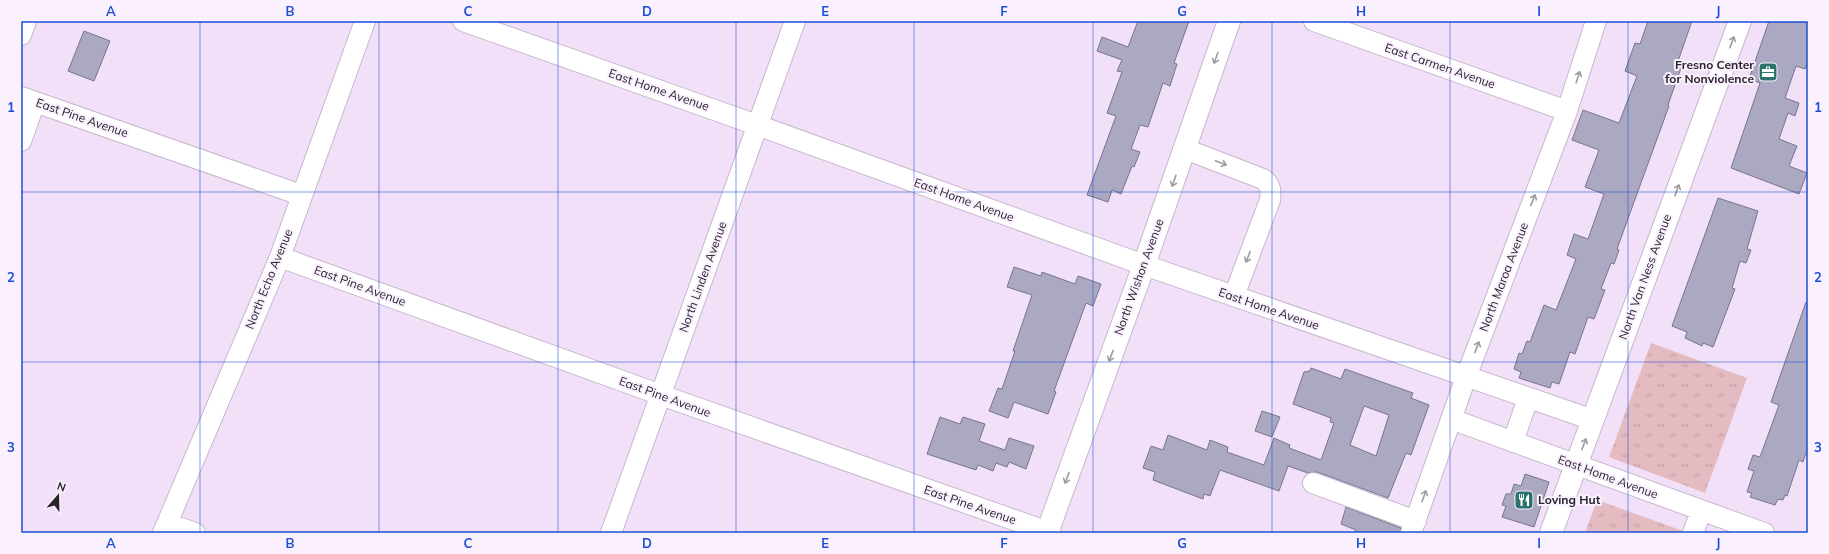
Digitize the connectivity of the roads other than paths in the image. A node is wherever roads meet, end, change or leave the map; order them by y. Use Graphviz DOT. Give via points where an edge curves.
graph roads {
  1 [pos="26,21"];
  2 [pos="365,21"];
  3 [pos="463,21"];
  4 [pos="795,21"];
  5 [pos="1229,21"];
  6 [pos="1314,21"];
  7 [pos="1596,21"];
  8 [pos="1740,21"];
  9 [pos="21,35"];
  10 [pos="28,99"];
  11 [pos="1567,110"];
  12 [pos="757,125"];
  13 [pos="21,141"];
  14 [pos="1185,148"];
  15 [pos="301,195"];
  16 [pos="280,257"];
  17 [pos="1144,265"];
  18 [pos="1234,296"];
  19 [pos="1466,377"];
  20 [pos="661,395"];
  21 [pos="1528,398"];
  22 [pos="1451,419"];
  23 [pos="1593,420"];
  24 [pos="1513,442"];
  25 [pos="1576,465"];
  26 [pos="1313,483"];
  27 [pos="1701,511"];
  28 [pos="1414,527"];
  29 [pos="165,528"];
  30 [pos="195,533"];
  31 [pos="611,533"];
  32 [pos="1048,533"];
  33 [pos="1551,533"];
  34 [pos="1693,533"];
  35 [pos="1764,533"];
  1 -- 9 [label="street"];
  2 -- 15 [label="street, North Echo Avenue"];
  3 -- 12 [label="street, East Home Avenue"];
  4 -- 12 [label="street, North Linden Avenue"];
  5 -- 14 [label="main road, North Wishon Avenue, one-way"];
  6 -- 11 [label="street, East Carmen Avenue"];
  11 -- 7 [label="street, North Maroa Avenue, one-way"];
  23 -- 8 [label="main road, North Van Ness Avenue, one-way"];
  10 -- 13 [label="street"];
  10 -- 15 [label="street, East Pine Avenue"];
  19 -- 11 [label="street, North Maroa Avenue, one-way"];
  12 -- 17 [label="street, East Home Avenue"];
  12 -- 20 [label="street, North Linden Avenue"];
  14 -- 17 [label="main road, North Wishon Avenue, one-way"];
  14 -- 18 [label="street, one-way" via="1263,179 1271,190 1270,200"];
  15 -- 16 [label="street, North Echo Avenue"];
  16 -- 20 [label="street, East Pine Avenue"];
  16 -- 29 [label="street, North Echo Avenue"];
  17 -- 18 [label="street, East Home Avenue"];
  17 -- 32 [label="main road, North Wishon Avenue, one-way"];
  18 -- 19 [label="street, East Home Avenue"];
  19 -- 21 [label="street, East Home Avenue"];
  19 -- 22 [label="street, North Maroa Avenue"];
  20 -- 31 [label="street, North Linden Avenue"];
  20 -- 32 [label="street, East Pine Avenue"];
  21 -- 23 [label="street, East Home Avenue"];
  21 -- 24 [label="street"];
  22 -- 24 [label="street, East Home Avenue"];
  28 -- 22 [label="street, North Maroa Avenue, one-way"];
  25 -- 23 [label="main road, North Van Ness Avenue, one-way"];
  24 -- 25 [label="street, East Home Avenue"];
  25 -- 27 [label="street, East Home Avenue"];
  25 -- 33 [label="main road, North Van Ness Avenue"];
  26 -- 28 [label="street"];
  27 -- 34 [label="street"];
  27 -- 35 [label="street, East Home Avenue"];
  29 -- 30 [label="street"];
}
